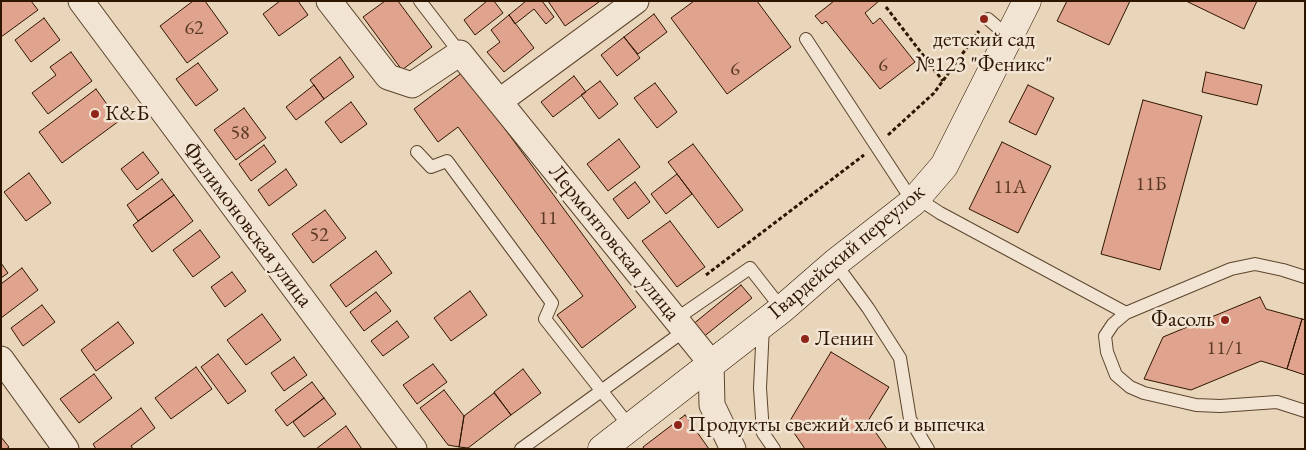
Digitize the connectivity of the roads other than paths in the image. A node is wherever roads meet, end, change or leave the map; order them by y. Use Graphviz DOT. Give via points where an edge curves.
graph roads {
  1 [pos="81,1"];
  2 [pos="328,1"];
  3 [pos="420,1"];
  4 [pos="636,1"];
  5 [pos="1026,1"];
  6 [pos="988,19"];
  7 [pos="1009,38"];
  8 [pos="806,39"];
  9 [pos="460,53"];
  10 [pos="500,101"];
  11 [pos="417,152"];
  12 [pos="915,200"];
  13 [pos="835,263"];
  14 [pos="1305,277"];
  15 [pos="1126,313"];
  16 [pos="772,317"];
  17 [pos="680,325"];
  18 [pos="1,359"];
  19 [pos="711,363"];
  20 [pos="602,391"];
  21 [pos="1305,410"];
  22 [pos="630,427"];
  23 [pos="66,449"];
  24 [pos="414,449"];
  25 [pos="521,449"];
  26 [pos="602,449"];
  27 [pos="733,449"];
  28 [pos="774,449"];
  29 [pos="928,449"];
  1 -- 24 [label="street, Филимоновская улица"];
  2 -- 9 [label="street" via="388,77 412,85"];
  3 -- 9 [label="lane, Лермонтовская улица"];
  4 -- 10 [label="street"];
  5 -- 7 [label="street, Гвардейский переулок"];
  6 -- 7 [label="lane"];
  7 -- 12 [label="street, Гвардейский переулок" via="944,166"];
  8 -- 12 [label="lane"];
  9 -- 10 [label="street, Лермонтовская улица"];
  10 -- 17 [label="street, Лермонтовская улица"];
  11 -- 20 [label="lane" via="431,166 447,161 552,303 545,319"];
  12 -- 13 [label="street, Гвардейский переулок"];
  12 -- 15 [label="lane"];
  13 -- 16 [label="street, Гвардейский переулок"];
  13 -- 29 [label="lane" via="900,358 910,419"];
  14 -- 15 [label="lane" via="1255,264 1231,269"];
  15 -- 21 [label="lane" via="1105,336 1106,352 1116,375 1130,386 1144,393 1196,404 1220,406 1276,402"];
  16 -- 17 [label="lane" via="750,268"];
  16 -- 19 [label="street, Гвардейский переулок"];
  16 -- 28 [label="lane" via="760,388 762,433"];
  17 -- 19 [label="street, Лермонтовская улица"];
  17 -- 20 [label="lane"];
  18 -- 23 [label="street"];
  19 -- 22 [label="street, Гвардейский переулок"];
  19 -- 27 [label="street" via="712,405"];
  20 -- 22 [label="lane"];
  20 -- 25 [label="lane"];
  22 -- 26 [label="street, Гвардейский переулок"];
}
